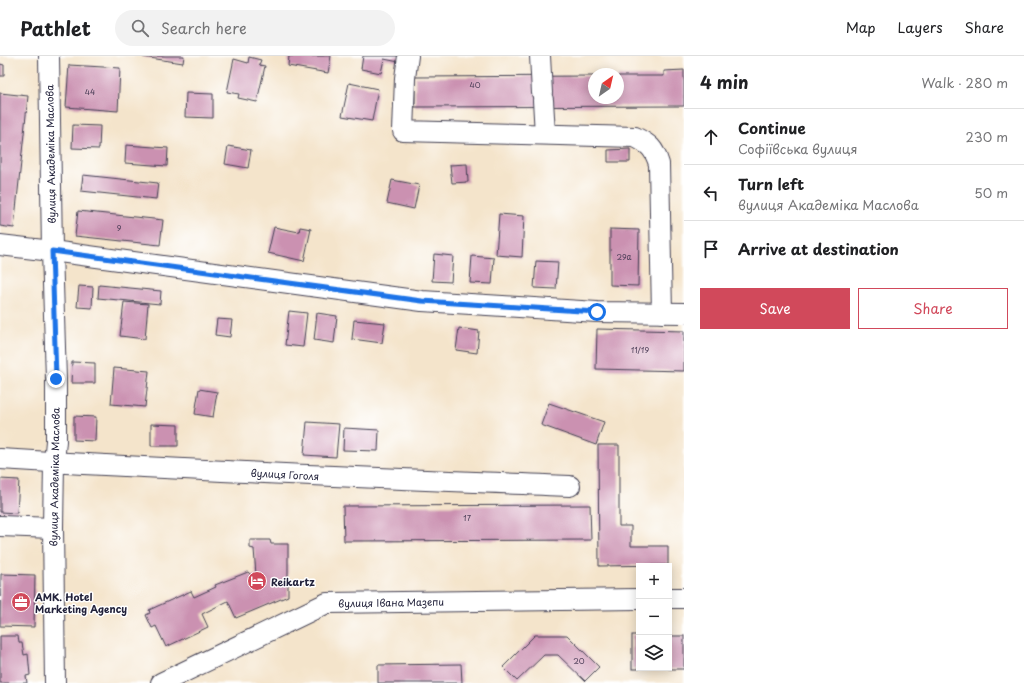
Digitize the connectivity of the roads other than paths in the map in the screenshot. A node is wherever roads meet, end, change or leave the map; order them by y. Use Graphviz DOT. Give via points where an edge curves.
graph roads {
  1 [pos="49,56"];
  2 [pos="408,56"];
  3 [pos="540,56"];
  4 [pos="545,134"];
  5 [pos="0,246"];
  6 [pos="52,251"];
  7 [pos="662,313"];
  8 [pos="684,313"];
  9 [pos="0,459"];
  10 [pos="54,462"];
  11 [pos="570,486"];
  12 [pos="0,526"];
  13 [pos="53,528"];
  14 [pos="672,598"];
  15 [pos="684,598"];
  16 [pos="636,599"];
  17 [pos="55,683"];
  18 [pos="161,683"];
  1 -- 6 [label="street, вулиця Академіка Маслова"];
  2 -- 4 [label="street" via="403,131"];
  3 -- 4 [label="street"];
  4 -- 7 [label="street" via="635,137 652,148 659,164"];
  5 -- 6 [label="street"];
  6 -- 7 [label="street" via="422,301 597,312"];
  6 -- 10 [label="street, вулиця Академіка Маслова" via="56,379"];
  7 -- 8 [label="street"];
  9 -- 10 [label="street, вулиця Гоголя"];
  10 -- 11 [label="street, вулиця Гоголя"];
  10 -- 13 [label="street, вулиця Академіка Маслова"];
  12 -- 13 [label="street"];
  13 -- 17 [label="street, вулиця Академіка Маслова"];
  14 -- 15 [label="street"];
  16 -- 18 [label="street, вулиця Івана Мазепи" via="327,602"];
}
